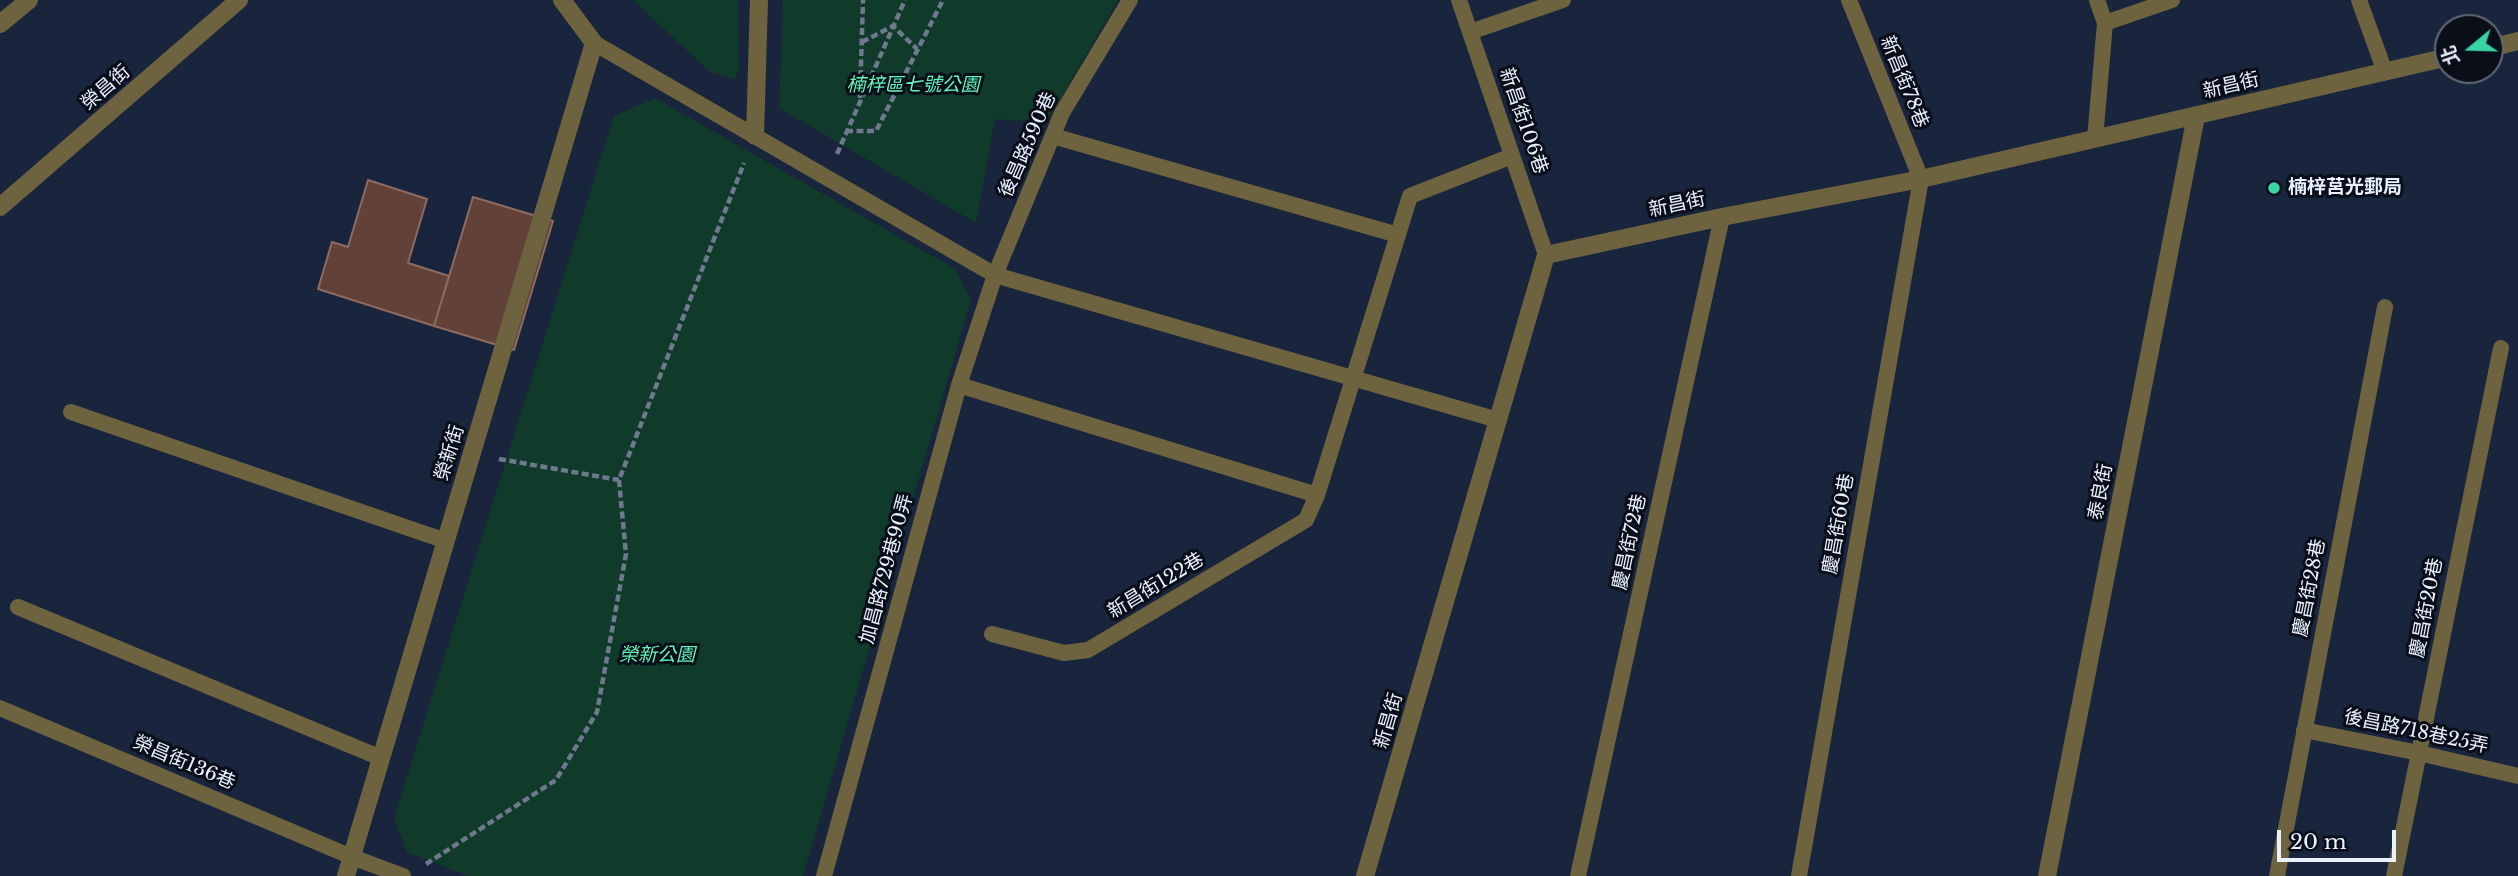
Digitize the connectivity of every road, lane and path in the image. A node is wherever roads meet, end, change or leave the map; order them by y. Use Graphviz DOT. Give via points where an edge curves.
graph roads {
  1 [pos="29,0"];
  2 [pos="239,0"];
  3 [pos="562,0"];
  4 [pos="759,0"];
  5 [pos="863,0"];
  6 [pos="905,0"];
  7 [pos="943,0"];
  8 [pos="1130,0"];
  9 [pos="1459,0"];
  10 [pos="1563,0"];
  11 [pos="1849,0"];
  12 [pos="2097,0"];
  13 [pos="2172,0"];
  14 [pos="2359,0"];
  15 [pos="2105,23"];
  16 [pos="0,24"];
  17 [pos="893,26"];
  18 [pos="1470,32"];
  19 [pos="594,43"];
  20 [pos="861,43"];
  21 [pos="917,49"];
  22 [pos="2434,60"];
  23 [pos="2385,72"];
  24 [pos="859,102"];
  25 [pos="2196,116"];
  26 [pos="846,131"];
  27 [pos="755,136"];
  28 [pos="1053,136"];
  29 [pos="2095,139"];
  30 [pos="1512,156"];
  31 [pos="827,177"];
  32 [pos="1921,179"];
  33 [pos="0,207"];
  34 [pos="1722,217"];
  35 [pos="1398,235"];
  36 [pos="1546,255"];
  37 [pos="995,275"];
  38 [pos="2385,307"];
  39 [pos="2501,348"];
  40 [pos="1353,379"];
  41 [pos="959,385"];
  42 [pos="71,412"];
  43 [pos="1498,421"];
  44 [pos="471,454"];
  45 [pos="619,480"];
  46 [pos="1317,495"];
  47 [pos="446,541"];
  48 [pos="19,607"];
  49 [pos="992,634"];
  50 [pos="0,708"];
  51 [pos="2304,730"];
  52 [pos="2419,753"];
  53 [pos="381,758"];
  54 [pos="2518,776"];
  55 [pos="352,857"];
  56 [pos="419,869"];
  57 [pos="345,876"];
  58 [pos="403,876"];
  59 [pos="824,876"];
  60 [pos="1365,876"];
  61 [pos="1578,876"];
  62 [pos="1799,876"];
  63 [pos="2047,876"];
  64 [pos="2277,876"];
  65 [pos="2394,876"];
  1 -- 16 [label="street"];
  2 -- 33 [label="street, 榮昌街"];
  3 -- 19 [label="street"];
  4 -- 27 [label="street"];
  5 -- 20 [label="path"];
  6 -- 17 [label="path"];
  7 -- 21 [label="path"];
  8 -- 28 [label="lane, 後昌路590巷" via="1062,113"];
  9 -- 18 [label="lane, 新昌街106巷"];
  10 -- 18 [label="lane"];
  11 -- 32 [label="lane, 新昌街78巷"];
  12 -- 15 [label="lane"];
  13 -- 15 [label="lane"];
  14 -- 23 [label="lane"];
  15 -- 29 [label="lane"];
  17 -- 20 [label="path"];
  17 -- 21 [label="path"];
  17 -- 24 [label="path"];
  18 -- 30 [label="lane, 新昌街106巷"];
  19 -- 27 [label="lane"];
  19 -- 44 [label="street, 榮新街"];
  20 -- 24 [label="path"];
  21 -- 26 [label="path" via="876,131"];
  22 -- 23 [label="street, 新昌街"];
  23 -- 25 [label="street, 新昌街"];
  24 -- 26 [label="path"];
  25 -- 29 [label="street, 新昌街"];
  25 -- 63 [label="street, 泰良街"];
  26 -- 31 [label="path"];
  27 -- 31 [label="lane"];
  27 -- 45 [label="path"];
  28 -- 35 [label="lane"];
  28 -- 37 [label="lane, 後昌路590巷"];
  29 -- 32 [label="street, 新昌街"];
  30 -- 35 [label="lane, 新昌街122巷" via="1410,196"];
  30 -- 36 [label="lane, 新昌街106巷"];
  31 -- 37 [label="lane"];
  32 -- 34 [label="street, 新昌街"];
  32 -- 62 [label="lane, 慶昌街60巷"];
  34 -- 36 [label="street, 新昌街"];
  34 -- 61 [label="lane, 慶昌街72巷"];
  35 -- 40 [label="lane, 新昌街122巷"];
  36 -- 43 [label="street, 新昌街"];
  37 -- 40 [label="lane"];
  37 -- 41 [label="lane, 加昌路729巷90弄"];
  38 -- 51 [label="lane, 慶昌街28巷"];
  39 -- 52 [label="lane, 慶昌街20巷"];
  40 -- 43 [label="lane"];
  40 -- 46 [label="lane, 新昌街122巷"];
  41 -- 46 [label="lane"];
  41 -- 59 [label="lane, 加昌路729巷90弄"];
  42 -- 47 [label="lane"];
  43 -- 60 [label="street, 新昌街"];
  44 -- 45 [label="path"];
  44 -- 47 [label="street, 榮新街"];
  45 -- 56 [label="path" via="626,554 597,712 556,780"];
  46 -- 49 [label="lane, 新昌街122巷" via="1306,520 1088,650 1065,653"];
  47 -- 53 [label="street, 榮新街"];
  48 -- 53 [label="lane"];
  50 -- 55 [label="lane, 榮昌街136巷"];
  51 -- 52 [label="lane, 後昌路718巷25弄"];
  51 -- 64 [label="lane, 慶昌街28巷"];
  52 -- 54 [label="lane, 後昌路718巷25弄"];
  52 -- 65 [label="lane, 慶昌街20巷"];
  53 -- 55 [label="street, 榮新街"];
  55 -- 57 [label="street, 榮新街"];
  55 -- 58 [label="lane, 榮昌街136巷"];
}
